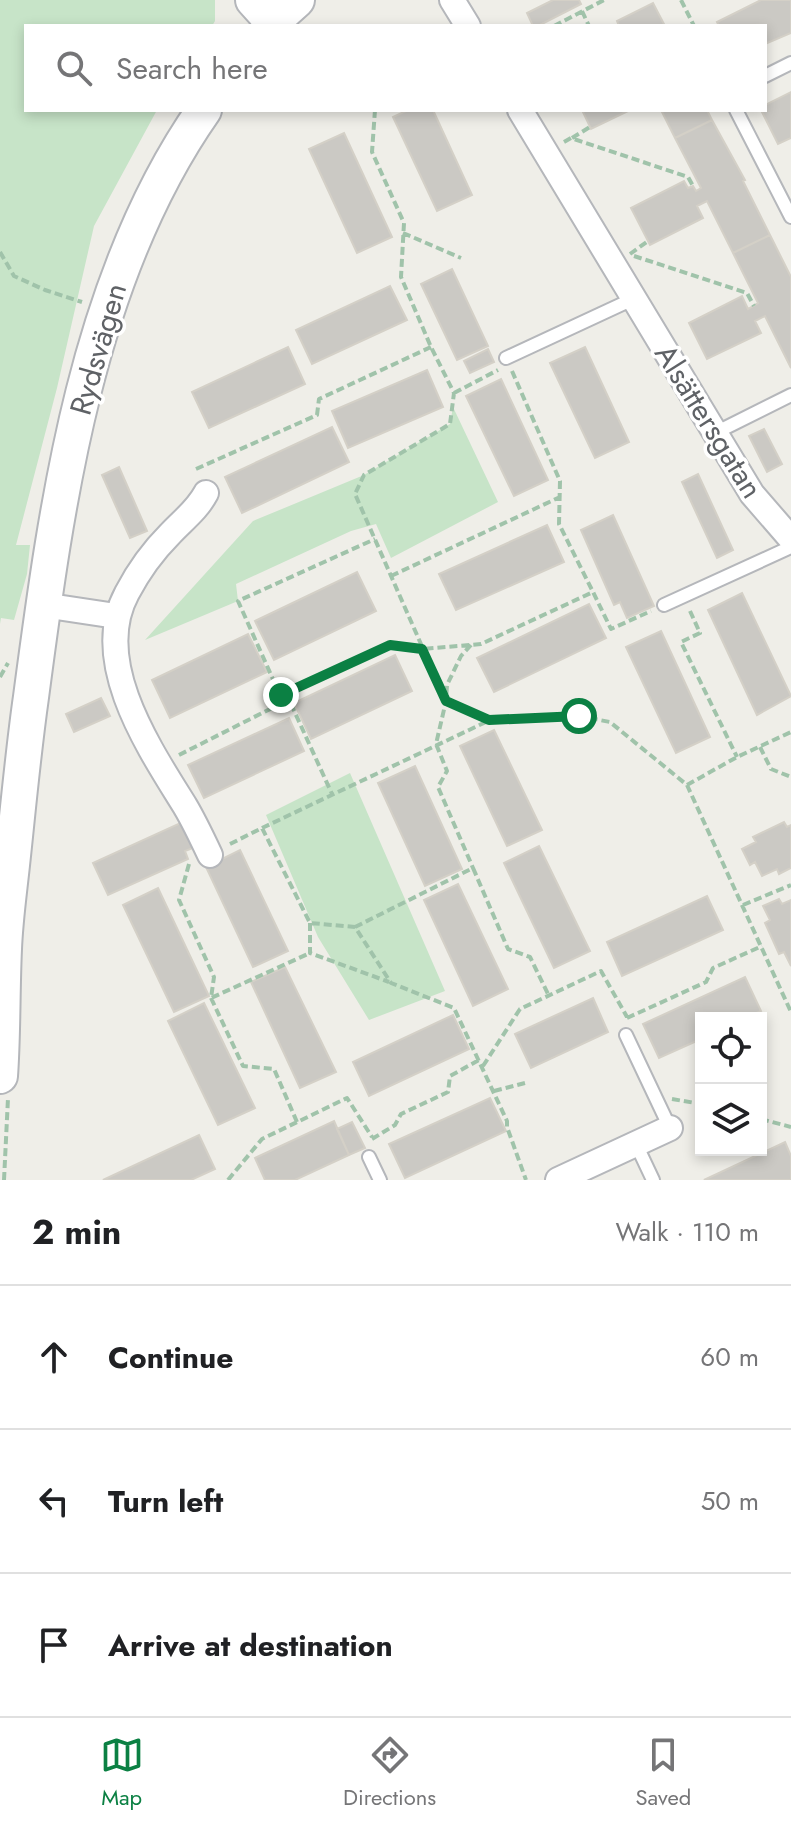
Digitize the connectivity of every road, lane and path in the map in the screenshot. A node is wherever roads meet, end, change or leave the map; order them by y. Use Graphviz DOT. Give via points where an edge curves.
graph roads {
  1 [pos="452,0"];
  2 [pos="604,0"];
  3 [pos="681,0"];
  4 [pos="582,11"];
  5 [pos="467,24"];
  6 [pos="558,24"];
  7 [pos="588,24"];
  8 [pos="693,24"];
  9 [pos="791,63"];
  10 [pos="767,75"];
  11 [pos="203,112"];
  12 [pos="375,112"];
  13 [pos="521,112"];
  14 [pos="737,112"];
  15 [pos="590,127"];
  16 [pos="571,138"];
  17 [pos="545,152"];
  18 [pos="693,186"];
  19 [pos="791,217"];
  20 [pos="403,233"];
  21 [pos="648,241"];
  22 [pos="0,252"];
  23 [pos="461,258"];
  24 [pos="621,259"];
  25 [pos="633,299"];
  26 [pos="754,306"];
  27 [pos="106,311"];
  28 [pos="431,347"];
  29 [pos="506,358"];
  30 [pos="454,393"];
  31 [pos="791,395"];
  32 [pos="715,433"];
  33 [pos="196,469"];
  34 [pos="206,493"];
  35 [pos="560,497"];
  36 [pos="375,539"];
  37 [pos="791,539"];
  38 [pos="791,547"];
  39 [pos="391,576"];
  40 [pos="593,592"];
  41 [pos="683,596"];
  42 [pos="43,605"];
  43 [pos="664,605"];
  44 [pos="116,616"];
  45 [pos="471,645"];
  46 [pos="422,649"];
  47 [pos="283,694"];
  48 [pos="446,701"];
  49 [pos="489,720"];
  50 [pos="791,732"];
  51 [pos="436,744"];
  52 [pos="760,747"];
  53 [pos="737,757"];
  54 [pos="158,766"];
  55 [pos="791,777"];
  56 [pos="687,785"];
  57 [pos="332,794"];
  58 [pos="262,828"];
  59 [pos="200,860"];
  60 [pos="473,868"];
  61 [pos="791,885"];
  62 [pos="743,905"];
  63 [pos="310,923"];
  64 [pos="355,927"];
  65 [pos="762,946"];
  66 [pos="310,953"];
  67 [pos="2,956"];
  68 [pos="391,983"];
  69 [pos="549,996"];
  70 [pos="211,998"];
  71 [pos="791,1012"];
  72 [pos="627,1017"];
  73 [pos="2,1020"];
  74 [pos="626,1035"];
  75 [pos="479,1060"];
  76 [pos="483,1067"];
  77 [pos="525,1083"];
  78 [pos="4,1086"];
  79 [pos="494,1091"];
  80 [pos="655,1096"];
  81 [pos="695,1103"];
  82 [pos="767,1121"];
  83 [pos="297,1122"];
  84 [pos="791,1127"];
  85 [pos="670,1128"];
  86 [pos="372,1137"];
  87 [pos="636,1144"];
  88 [pos="369,1157"];
  89 [pos="4,1180"];
  90 [pos="228,1180"];
  91 [pos="380,1180"];
  92 [pos="526,1180"];
  93 [pos="558,1180"];
  94 [pos="653,1180"];
  1 -- 5 [label="street"];
  2 -- 4 [label="path"];
  3 -- 8 [label="path"];
  4 -- 6 [label="path"];
  4 -- 7 [label="path"];
  9 -- 10 [label="lane"];
  11 -- 27 [label="street, Rydsvägen" via="135,236"];
  12 -- 20 [label="path" via="372,152 404,223"];
  13 -- 17 [label="street, Alsättersgatan"];
  14 -- 19 [label="lane"];
  15 -- 16 [label="path"];
  16 -- 17 [label="path"];
  16 -- 18 [label="path" via="688,177"];
  17 -- 24 [label="street, Alsättersgatan"];
  20 -- 23 [label="path"];
  20 -- 28 [label="path" via="401,277"];
  21 -- 24 [label="path"];
  22 -- 27 [label="path" via="14,276"];
  24 -- 25 [label="street, Alsättersgatan"];
  24 -- 26 [label="path" via="747,293"];
  25 -- 29 [label="lane"];
  25 -- 32 [label="street, Alsättersgatan"];
  27 -- 42 [label="street, Rydsvägen" via="79,407"];
  28 -- 30 [label="path"];
  28 -- 33 [label="path" via="319,399 317,415"];
  29 -- 30 [label="path" via="496,372"];
  29 -- 35 [label="path" via="560,481"];
  30 -- 36 [label="path" via="450,424 364,475 355,494"];
  31 -- 32 [label="lane"];
  32 -- 37 [label="street, Alsättersgatan" via="752,494"];
  34 -- 44 [label="street" via="140,571"];
  35 -- 39 [label="path"];
  35 -- 40 [label="path" via="559,524"];
  36 -- 39 [label="path"];
  36 -- 47 [label="path" via="238,601"];
  38 -- 41 [label="lane"];
  39 -- 46 [label="path"];
  40 -- 43 [label="path" via="611,629"];
  40 -- 45 [label="path"];
  41 -- 43 [label="lane"];
  41 -- 53 [label="path" via="700,633 681,642"];
  42 -- 44 [label="street"];
  42 -- 67 [label="street, Rydsvägen"];
  44 -- 54 [label="street" via="124,691"];
  45 -- 46 [label="path"];
  45 -- 48 [label="path" via="447,685"];
  46 -- 47 [label="path" via="390,645"];
  46 -- 48 [label="path"];
  47 -- 54 [label="path" via="274,707"];
  47 -- 57 [label="path"];
  48 -- 49 [label="path"];
  48 -- 51 [label="path"];
  49 -- 51 [label="path"];
  49 -- 56 [label="path" via="579,716 610,722"];
  50 -- 52 [label="path"];
  51 -- 57 [label="path"];
  51 -- 60 [label="path" via="447,771 438,787"];
  52 -- 53 [label="path"];
  52 -- 55 [label="path" via="771,769"];
  53 -- 56 [label="path"];
  54 -- 59 [label="street" via="186,808"];
  56 -- 62 [label="path"];
  57 -- 58 [label="path"];
  58 -- 59 [label="path"];
  58 -- 63 [label="path"];
  59 -- 70 [label="path" via="179,900 214,977"];
  60 -- 64 [label="path"];
  60 -- 69 [label="path" via="508,949 530,957"];
  61 -- 62 [label="path"];
  62 -- 65 [label="path"];
  63 -- 64 [label="path"];
  63 -- 66 [label="path"];
  64 -- 68 [label="path"];
  65 -- 71 [label="path"];
  65 -- 72 [label="path" via="713,968 706,982"];
  66 -- 68 [label="path"];
  66 -- 70 [label="path"];
  67 -- 73 [label="street, Rydsvägen"];
  68 -- 75 [label="path" via="454,1008"];
  69 -- 72 [label="path" via="601,971"];
  69 -- 76 [label="path" via="520,1009"];
  70 -- 83 [label="path" via="243,1066 274,1069"];
  72 -- 74 [label="path"];
  73 -- 78 [label="street, Rydsvägen"];
  74 -- 80 [label="lane"];
  75 -- 76 [label="path"];
  75 -- 86 [label="path" via="450,1076 448,1092 401,1114 395,1125"];
  76 -- 79 [label="path"];
  77 -- 79 [label="path"];
  78 -- 89 [label="path"];
  79 -- 92 [label="path"];
  80 -- 81 [label="path"];
  80 -- 85 [label="lane"];
  82 -- 84 [label="path"];
  83 -- 86 [label="path" via="347,1098"];
  83 -- 90 [label="path" via="262,1139"];
  85 -- 87 [label="street"];
  86 -- 88 [label="path"];
  87 -- 93 [label="street"];
  87 -- 94 [label="lane"];
  88 -- 91 [label="lane"];
}
